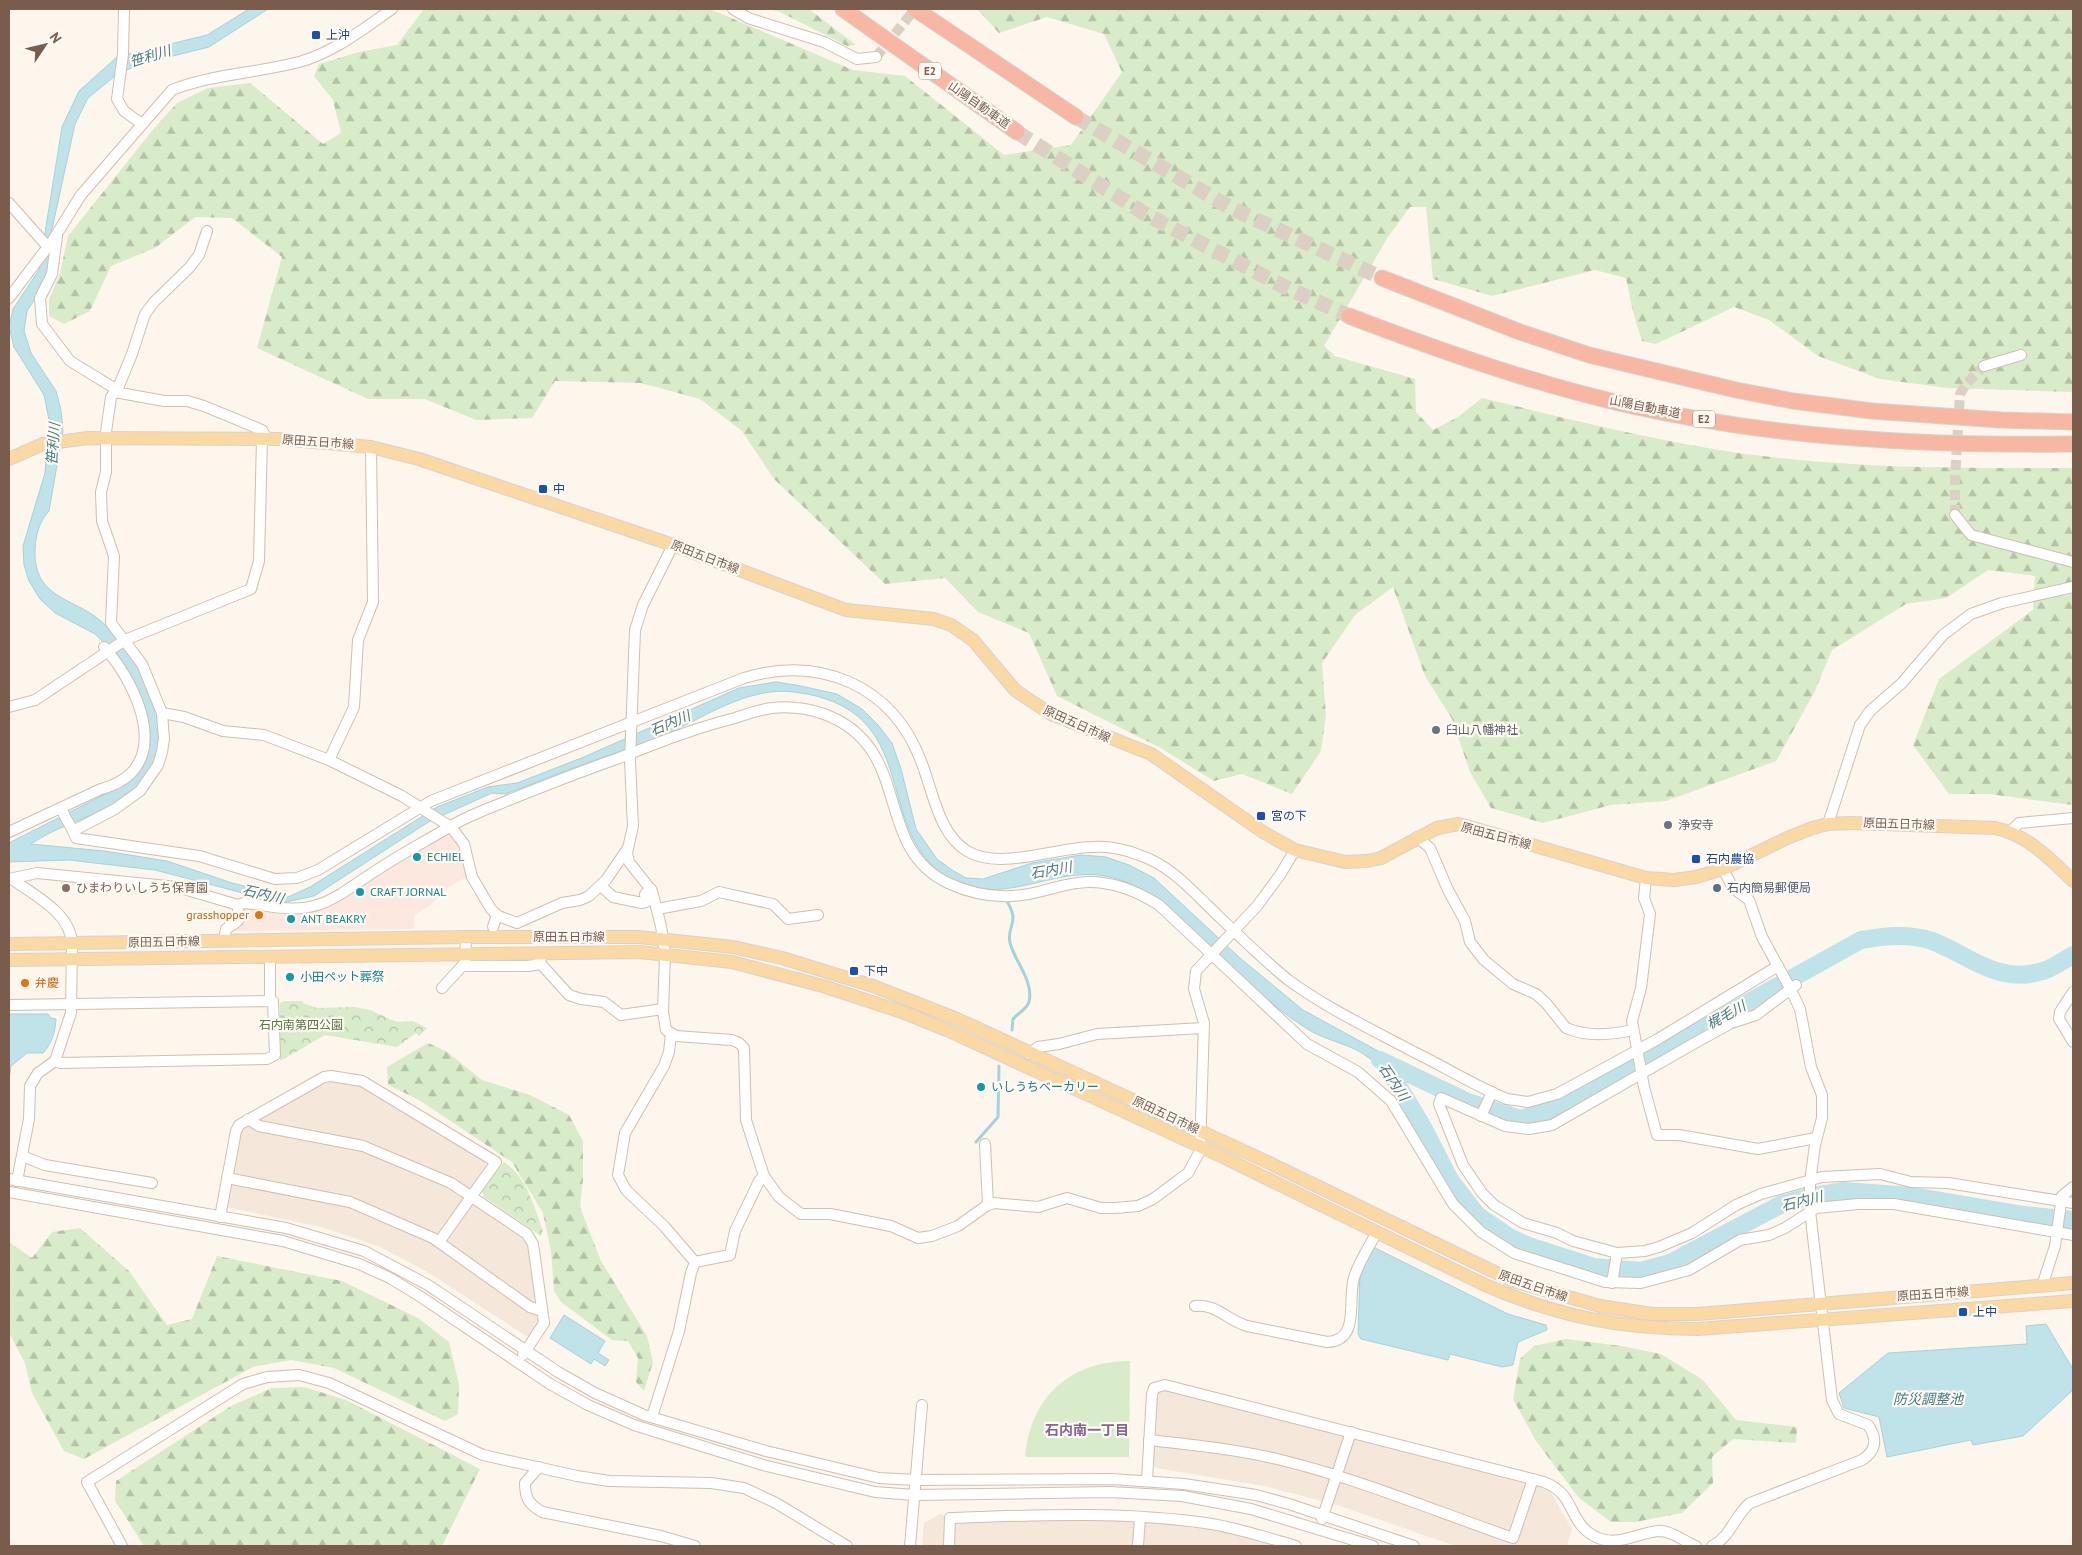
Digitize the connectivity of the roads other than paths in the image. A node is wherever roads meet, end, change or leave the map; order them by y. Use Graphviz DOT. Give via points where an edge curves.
graph roads {
  1 [pos="124,9"];
  2 [pos="392,9"];
  3 [pos="733,9"];
  4 [pos="843,9"];
  5 [pos="915,9"];
  6 [pos="876,57"];
  7 [pos="1076,118"];
  8 [pos="142,124"];
  9 [pos="1017,132"];
  10 [pos="9,203"];
  11 [pos="207,231"];
  12 [pos="53,240"];
  13 [pos="1382,278"];
  14 [pos="9,298"];
  15 [pos="1349,316"];
  16 [pos="2020,355"];
  17 [pos="1984,366"];
  18 [pos="115,392"];
  19 [pos="2073,422"];
  20 [pos="106,438"];
  21 [pos="264,439"];
  22 [pos="2073,444"];
  23 [pos="371,447"];
  24 [pos="9,459"];
  25 [pos="1955,515"];
  26 [pos="673,545"];
  27 [pos="2073,562"];
  28 [pos="2073,588"];
  29 [pos="124,640"];
  30 [pos="107,649"];
  31 [pos="9,707"];
  32 [pos="162,713"];
  33 [pos="632,722"];
  34 [pos="631,752"];
  35 [pos="329,760"];
  36 [pos="421,808"];
  37 [pos="62,811"];
  38 [pos="2073,818"];
  39 [pos="1828,824"];
  40 [pos="450,826"];
  41 [pos="72,831"];
  42 [pos="2011,831"];
  43 [pos="9,832"];
  44 [pos="1417,837"];
  45 [pos="628,848"];
  46 [pos="1295,850"];
  47 [pos="1723,869"];
  48 [pos="1646,878"];
  49 [pos="10,879"];
  50 [pos="2073,881"];
  51 [pos="602,886"];
  52 [pos="651,889"];
  53 [pos="238,905"];
  54 [pos="657,909"];
  55 [pos="497,915"];
  56 [pos="818,915"];
  57 [pos="493,927"];
  58 [pos="1233,931"];
  59 [pos="466,937"];
  60 [pos="663,939"];
  61 [pos="224,941"];
  62 [pos="72,943"];
  63 [pos="9,944"];
  64 [pos="1213,953"];
  65 [pos="466,954"];
  66 [pos="665,954"];
  67 [pos="270,956"];
  68 [pos="540,958"];
  69 [pos="72,959"];
  70 [pos="9,960"];
  71 [pos="462,966"];
  72 [pos="1778,968"];
  73 [pos="1792,987"];
  74 [pos="442,988"];
  75 [pos="2073,992"];
  76 [pos="270,1001"];
  77 [pos="73,1004"];
  78 [pos="9,1005"];
  79 [pos="663,1009"];
  80 [pos="1203,1028"];
  81 [pos="1633,1030"];
  82 [pos="671,1034"];
  83 [pos="2073,1042"];
  84 [pos="1638,1051"];
  85 [pos="1029,1054"];
  86 [pos="55,1061"];
  87 [pos="1642,1072"];
  88 [pos="1492,1093"];
  89 [pos="1482,1115"];
  90 [pos="248,1119"];
  91 [pos="1201,1131"];
  92 [pos="1816,1138"];
  93 [pos="985,1144"];
  94 [pos="1200,1147"];
  95 [pos="22,1156"];
  96 [pos="764,1176"];
  97 [pos="227,1178"];
  98 [pos="13,1180"];
  99 [pos="1810,1181"];
  100 [pos="152,1183"];
  101 [pos="2073,1187"];
  102 [pos="9,1192"];
  103 [pos="471,1197"];
  104 [pos="2061,1203"];
  105 [pos="2073,1203"];
  106 [pos="988,1205"];
  107 [pos="1810,1209"];
  108 [pos="220,1217"];
  109 [pos="2057,1230"];
  110 [pos="1377,1232"];
  111 [pos="2073,1235"];
  112 [pos="439,1242"];
  113 [pos="1617,1253"];
  114 [pos="695,1262"];
  115 [pos="1612,1282"];
  116 [pos="2073,1283"];
  117 [pos="2042,1286"];
  118 [pos="2073,1301"];
  119 [pos="1820,1303"];
  120 [pos="1195,1306"];
  121 [pos="542,1311"];
  122 [pos="1822,1319"];
  123 [pos="526,1350"];
  124 [pos="517,1363"];
  125 [pos="922,1404"];
  126 [pos="652,1417"];
  127 [pos="1351,1432"];
  128 [pos="1149,1440"];
  129 [pos="539,1467"];
  130 [pos="1336,1477"];
  131 [pos="1533,1479"];
  132 [pos="917,1480"];
  133 [pos="1147,1480"];
  134 [pos="914,1495"];
  135 [pos="1324,1514"];
  136 [pos="1140,1517"];
  137 [pos="1319,1528"];
  138 [pos="1275,1543"];
  139 [pos="122,1546"];
  140 [pos="695,1546"];
  141 [pos="846,1546"];
  142 [pos="910,1546"];
  143 [pos="949,1546"];
  144 [pos="1138,1546"];
  145 [pos="1296,1546"];
  146 [pos="1373,1546"];
  147 [pos="1414,1546"];
  148 [pos="1696,1546"];
  149 [pos="1712,1546"];
  1 -- 8 [label="street" via="117,99 124,111"];
  2 -- 8 [label="street" via="346,41 301,62 193,82 172,90"];
  3 -- 6 [label="street" via="748,18 824,42 857,59"];
  4 -- 9 [label="highway, 山陽自動車道 / E2"];
  5 -- 7 [label="highway"];
  8 -- 12 [label="street" via="81,196"];
  10 -- 12 [label="street" via="39,236"];
  11 -- 18 [label="street" via="199,255 145,314"];
  12 -- 14 [label="street"];
  12 -- 18 [label="street" via="52,274 40,298 42,324 70,361 114,388"];
  13 -- 19 [label="highway" via="1589,355 1736,390 1872,411"];
  15 -- 22 [label="highway, 山陽自動車道 / E2" via="1483,365 1552,386 1701,418 1783,431 1881,441"];
  16 -- 17 [label="street"];
  18 -- 20 [label="street" via="111,397"];
  18 -- 21 [label="street" via="204,406 262,430"];
  20 -- 21 [label="main road, 原田五日市線"];
  20 -- 24 [label="main road, 原田五日市線" via="62,440"];
  20 -- 29 [label="street" via="102,521 114,556 111,623"];
  21 -- 23 [label="main road, 原田五日市線"];
  21 -- 29 [label="street" via="259,561 251,589"];
  23 -- 26 [label="main road, 原田五日市線" via="419,459"];
  23 -- 35 [label="street" via="373,602 358,640 354,707"];
  25 -- 27 [label="street" via="1971,535"];
  26 -- 33 [label="street" via="643,605 636,630"];
  26 -- 46 [label="main road, 原田五日市線" via="846,610 934,619 951,625 973,640 1015,690 1028,700 1051,714 1151,754 1263,832"];
  28 -- 39 [label="street" via="1979,611 1943,635 1902,683 1870,710 1860,725"];
  29 -- 30 [label="street"];
  29 -- 32 [label="street" via="142,664"];
  30 -- 31 [label="street" via="34,700"];
  30 -- 37 [label="street" via="128,680 145,722 144,751 127,779"];
  32 -- 35 [label="street" via="223,731 264,735"];
  32 -- 41 [label="street" via="162,752 146,784 115,809"];
  33 -- 34 [label="street"];
  33 -- 36 [label="street"];
  33 -- 58 [label="street" via="761,673 797,669 833,675 880,701 904,728 921,760 946,829 963,849 979,857 996,860 1093,847 1126,850 1170,871"];
  34 -- 40 [label="street"];
  34 -- 45 [label="street" via="633,826"];
  34 -- 64 [label="street" via="768,708 798,708 826,715 852,730 872,751 886,777 906,843 923,865 940,878 963,889 994,896 1026,895 1072,883 1117,885 1159,904"];
  35 -- 36 [label="street"];
  36 -- 40 [label="street"];
  36 -- 41 [label="street" via="318,870 286,879 264,876 199,856 76,838"];
  37 -- 41 [label="street"];
  37 -- 43 [label="street"];
  38 -- 42 [label="street" via="2019,823"];
  39 -- 42 [label="main road, 原田五日市線" via="1960,826"];
  39 -- 47 [label="main road, 原田五日市線" via="1785,839"];
  40 -- 53 [label="street" via="321,904 299,910"];
  40 -- 55 [label="street" via="465,846 475,883"];
  42 -- 50 [label="main road, 原田五日市線" via="2042,851"];
  44 -- 46 [label="main road, 原田五日市線" via="1382,858 1367,861 1345,862"];
  44 -- 48 [label="main road, 原田五日市線" via="1437,828 1459,824"];
  44 -- 81 [label="street" via="1430,848 1465,921 1470,942 1484,960 1512,984 1536,994 1566,1028 1597,1035"];
  45 -- 51 [label="street"];
  45 -- 52 [label="street" via="629,862"];
  46 -- 58 [label="street" via="1274,883"];
  47 -- 48 [label="main road, 原田五日市線" via="1674,880"];
  47 -- 72 [label="street" via="1733,888 1749,900"];
  48 -- 81 [label="street" via="1644,898 1650,914"];
  49 -- 53 [label="street" via="37,872 177,888"];
  49 -- 62 [label="street" via="39,896 57,914 71,934"];
  51 -- 52 [label="street" via="613,896 642,903 646,902 645,894"];
  51 -- 55 [label="street" via="585,898 562,903 521,923"];
  52 -- 54 [label="street"];
  53 -- 61 [label="street" via="238,921 226,929"];
  54 -- 56 [label="street" via="698,902 719,892 773,904 788,919"];
  54 -- 60 [label="street"];
  55 -- 57 [label="street"];
  58 -- 64 [label="street"];
  58 -- 88 [label="street" via="1286,978 1313,997"];
  59 -- 60 [label="main road, 原田五日市線"];
  59 -- 61 [label="main road, 原田五日市線"];
  59 -- 65 [label="street"];
  60 -- 66 [label="street"];
  60 -- 85 [label="main road, 原田五日市線" via="733,947 836,974 955,1018"];
  61 -- 62 [label="main road, 原田五日市線"];
  62 -- 63 [label="main road, 原田五日市線"];
  62 -- 69 [label="street"];
  64 -- 80 [label="street" via="1196,971 1194,978"];
  64 -- 115 [label="street" via="1307,1044 1358,1072 1394,1104 1453,1204 1481,1232 1532,1260 1588,1278"];
  65 -- 67 [label="main road, 原田五日市線"];
  65 -- 68 [label="main road, 原田五日市線"];
  65 -- 71 [label="street"];
  66 -- 68 [label="main road, 原田五日市線"];
  66 -- 79 [label="street"];
  66 -- 94 [label="main road, 原田五日市線" via="768,970 893,1009 949,1031"];
  67 -- 69 [label="main road, 原田五日市線"];
  67 -- 76 [label="street"];
  68 -- 71 [label="street" via="492,966"];
  68 -- 79 [label="street" via="569,995 604,1002 616,1013"];
  69 -- 70 [label="main road, 原田五日市線"];
  69 -- 77 [label="street"];
  71 -- 74 [label="street"];
  72 -- 73 [label="street"];
  72 -- 84 [label="street"];
  73 -- 87 [label="street" via="1756,1015 1731,1023"];
  73 -- 92 [label="street" via="1800,1009 1811,1067 1822,1095 1822,1118"];
  75 -- 83 [label="street" via="2059,1019"];
  76 -- 77 [label="street"];
  76 -- 86 [label="street" via="273,1001 275,1055 268,1058"];
  77 -- 78 [label="street"];
  77 -- 86 [label="street"];
  79 -- 82 [label="street" via="664,1025"];
  80 -- 85 [label="street" via="1097,1034 1061,1044 1038,1046"];
  80 -- 91 [label="street"];
  81 -- 84 [label="street"];
  82 -- 96 [label="street" via="732,1040 744,1048 746,1120"];
  82 -- 114 [label="street" via="664,1066 626,1130 618,1175 626,1190 664,1226"];
  84 -- 87 [label="street"];
  84 -- 88 [label="street" via="1548,1098 1528,1102"];
  85 -- 91 [label="main road, 原田五日市線"];
  86 -- 95 [label="street" via="38,1072 30,1086 29,1119"];
  87 -- 89 [label="street" via="1564,1120 1541,1128 1517,1129"];
  87 -- 92 [label="street" via="1657,1135 1679,1135 1758,1149"];
  88 -- 89 [label="street"];
  89 -- 113 [label="street" via="1445,1098 1439,1100 1463,1165 1482,1193 1523,1223"];
  90 -- 97 [label="street" via="237,1128"];
  90 -- 103 [label="street" via="259,1126 360,1145 450,1183"];
  90 -- 103 [label="street" via="326,1076 359,1080 496,1162"];
  91 -- 94 [label="street"];
  91 -- 119 [label="main road, 原田五日市線" via="1490,1271 1573,1299 1652,1314"];
  92 -- 99 [label="street"];
  93 -- 106 [label="street"];
  94 -- 106 [label="street" via="1188,1173 1146,1203 1108,1208 1067,1198 1038,1207 999,1202"];
  94 -- 110 [label="main road, 原田五日市線"];
  95 -- 98 [label="street"];
  95 -- 100 [label="street" via="46,1166"];
  96 -- 106 [label="street" via="779,1197 801,1214 830,1214 891,1226 918,1238 958,1226"];
  96 -- 114 [label="street" via="735,1231 730,1255"];
  97 -- 108 [label="street"];
  97 -- 112 [label="street" via="343,1199"];
  98 -- 108 [label="street"];
  99 -- 104 [label="street" via="1822,1177 1880,1174"];
  99 -- 107 [label="street"];
  99 -- 113 [label="street" via="1761,1194 1736,1205 1692,1234 1659,1247"];
  101 -- 104 [label="street" via="2062,1196"];
  102 -- 124 [label="street" via="265,1237 336,1255 390,1278"];
  103 -- 112 [label="street"];
  103 -- 121 [label="street" via="532,1240"];
  104 -- 105 [label="street"];
  104 -- 109 [label="street"];
  107 -- 109 [label="street" via="1894,1204"];
  107 -- 115 [label="street" via="1784,1228 1769,1235 1740,1240 1689,1270 1641,1283"];
  107 -- 119 [label="street"];
  108 -- 123 [label="street" via="286,1228 364,1251 428,1285"];
  109 -- 111 [label="street"];
  109 -- 117 [label="street"];
  110 -- 120 [label="street" via="1354,1278 1352,1313 1347,1330 1336,1342 1247,1326 1207,1305"];
  110 -- 122 [label="main road, 原田五日市線" via="1508,1295 1597,1321 1650,1329 1698,1329"];
  112 -- 121 [label="street" via="530,1307"];
  113 -- 115 [label="street"];
  114 -- 126 [label="street" via="676,1340"];
  116 -- 117 [label="main road, 原田五日市線"];
  117 -- 119 [label="main road, 原田五日市線"];
  118 -- 122 [label="main road, 原田五日市線"];
  119 -- 122 [label="street"];
  121 -- 123 [label="street" via="543,1325"];
  122 -- 149 [label="street" via="1834,1408 1840,1414 1868,1425 1873,1432 1873,1449 1862,1460 1750,1502 1724,1537"];
  123 -- 124 [label="street"];
  123 -- 126 [label="street" via="595,1393"];
  124 -- 134 [label="street" via="588,1405 634,1425 763,1465 838,1484 875,1492"];
  125 -- 132 [label="street"];
  126 -- 132 [label="street" via="840,1470 879,1478"];
  127 -- 128 [label="street" via="1165,1385 1154,1388 1152,1394"];
  127 -- 130 [label="street"];
  127 -- 131 [label="street"];
  128 -- 130 [label="street" via="1228,1449"];
  128 -- 133 [label="street"];
  129 -- 139 [label="street" via="483,1455 329,1383 299,1375 267,1377 243,1384 87,1482"];
  129 -- 140 [label="street" via="525,1484 525,1495 530,1505 542,1512"];
  129 -- 141 [label="street" via="609,1481 744,1488 776,1503"];
  130 -- 131 [label="street" via="1513,1538"];
  130 -- 135 [label="street"];
  131 -- 148 [label="street" via="1560,1490 1578,1521 1595,1537 1618,1541 1661,1531"];
  132 -- 133 [label="street"];
  132 -- 134 [label="street"];
  133 -- 135 [label="street" via="1256,1495"];
  134 -- 137 [label="street" via="1163,1493 1226,1503"];
  134 -- 142 [label="street"];
  135 -- 137 [label="street"];
  135 -- 147 [label="street"];
  136 -- 138 [label="street" via="1213,1524"];
  136 -- 143 [label="street" via="1061,1514 950,1518"];
  136 -- 144 [label="street"];
  137 -- 146 [label="street"];
  138 -- 145 [label="street"];
}
